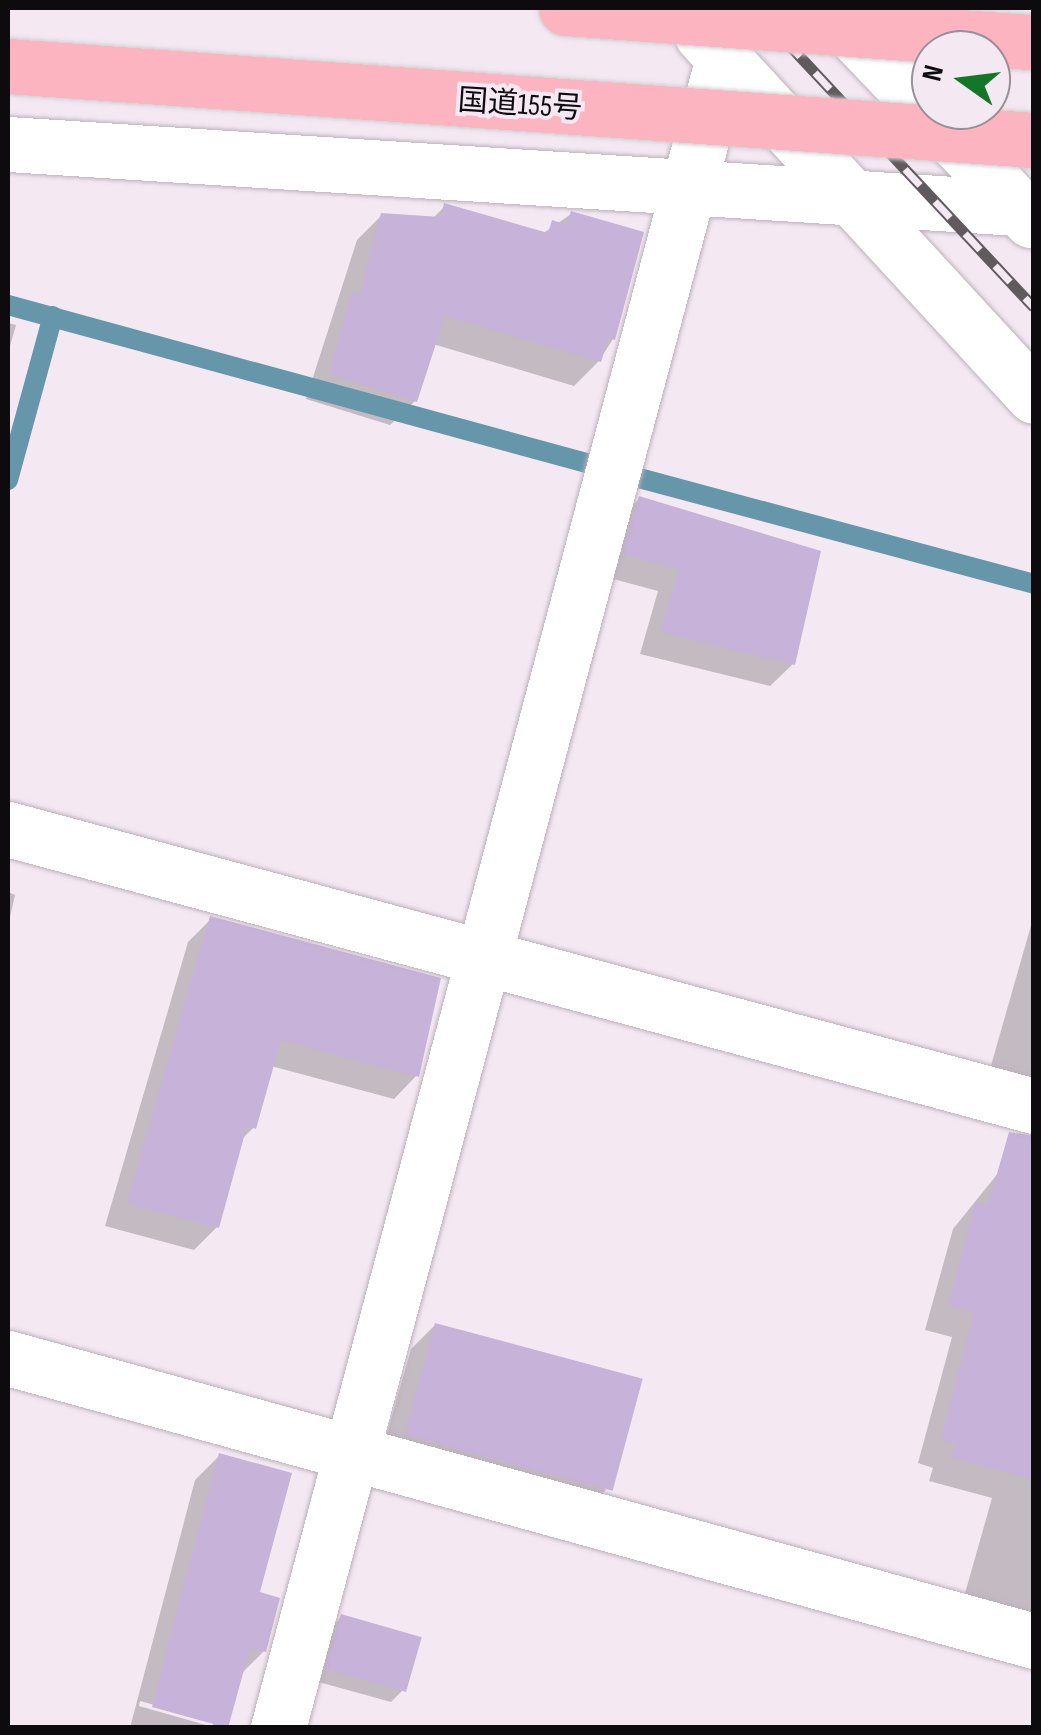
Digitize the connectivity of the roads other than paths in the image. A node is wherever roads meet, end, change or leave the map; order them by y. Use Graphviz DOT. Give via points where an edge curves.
graph roads {
  1 [pos="566,8"];
  2 [pos="676,8"];
  3 [pos="830,8"];
  4 [pos="1034,42"];
  5 [pos="723,58"];
  6 [pos="8,66"];
  7 [pos="1034,140"];
  8 [pos="8,144"];
  9 [pos="689,184"];
  10 [pos="850,196"];
  11 [pos="1029,213"];
  12 [pos="1034,396"];
  13 [pos="8,829"];
  14 [pos="482,958"];
  15 [pos="1034,1106"];
  16 [pos="8,1358"];
  17 [pos="353,1452"];
  18 [pos="1034,1641"];
  19 [pos="278,1728"];
  1 -- 4 [label="highway, bridge"];
  2 -- 5 [label="street"];
  3 -- 11 [label="street"];
  5 -- 9 [label="street"];
  5 -- 10 [label="street"];
  6 -- 7 [label="highway, 国道155号, bridge"];
  8 -- 9 [label="street"];
  9 -- 10 [label="street"];
  9 -- 14 [label="street"];
  10 -- 11 [label="street"];
  10 -- 12 [label="street"];
  13 -- 14 [label="street"];
  14 -- 15 [label="street"];
  14 -- 17 [label="street"];
  16 -- 17 [label="street"];
  17 -- 18 [label="street"];
  17 -- 19 [label="street"];
}
